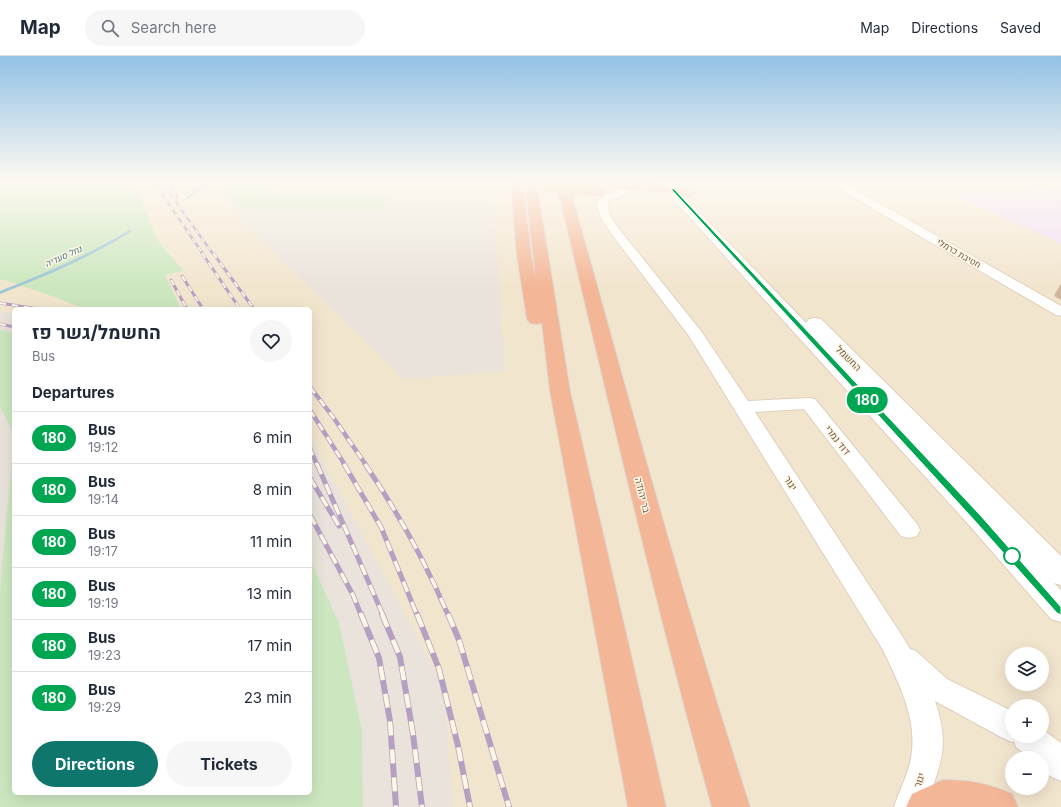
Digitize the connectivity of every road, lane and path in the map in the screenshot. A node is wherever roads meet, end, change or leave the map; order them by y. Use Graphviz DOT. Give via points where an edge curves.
graph roads {
  1 [pos="521,216"];
  2 [pos="535,216"];
  3 [pos="572,216"];
  4 [pos="605,216"];
  5 [pos="701,216"];
  6 [pos="703,216"];
  7 [pos="894,216"];
  8 [pos="1061,312"];
  9 [pos="560,391"];
  10 [pos="742,407"];
  11 [pos="909,530"];
  12 [pos="1061,574"];
  13 [pos="1061,610"];
  14 [pos="892,642"];
  15 [pos="1005,723"];
  16 [pos="1036,743"];
  17 [pos="1061,765"];
  18 [pos="648,807"];
  19 [pos="731,807"];
  20 [pos="910,807"];
  21 [pos="925,807"];
  22 [pos="999,807"];
  1 -- 9 [label="highway" via="524,255 539,337"];
  2 -- 9 [label="highway"];
  3 -- 19 [label="highway, בר יהודה" via="665,578"];
  4 -- 10 [label="street, יגור" via="696,334"];
  5 -- 13 [label="street, החשמל"];
  6 -- 12 [label="street, החשמל"];
  7 -- 8 [label="street, חטיבת כרמלי"];
  9 -- 18 [label="highway"];
  10 -- 11 [label="street, דוד נמרי" via="809,403"];
  10 -- 14 [label="street, יגור"];
  14 -- 15 [label="street" via="912,667 937,688"];
  14 -- 20 [label="street, יגור" via="915,690 925,716 929,738 927,758"];
  16 -- 17 [label="street"];
  21 -- 22 [label="highway" via="943,799 968,799"];
}
